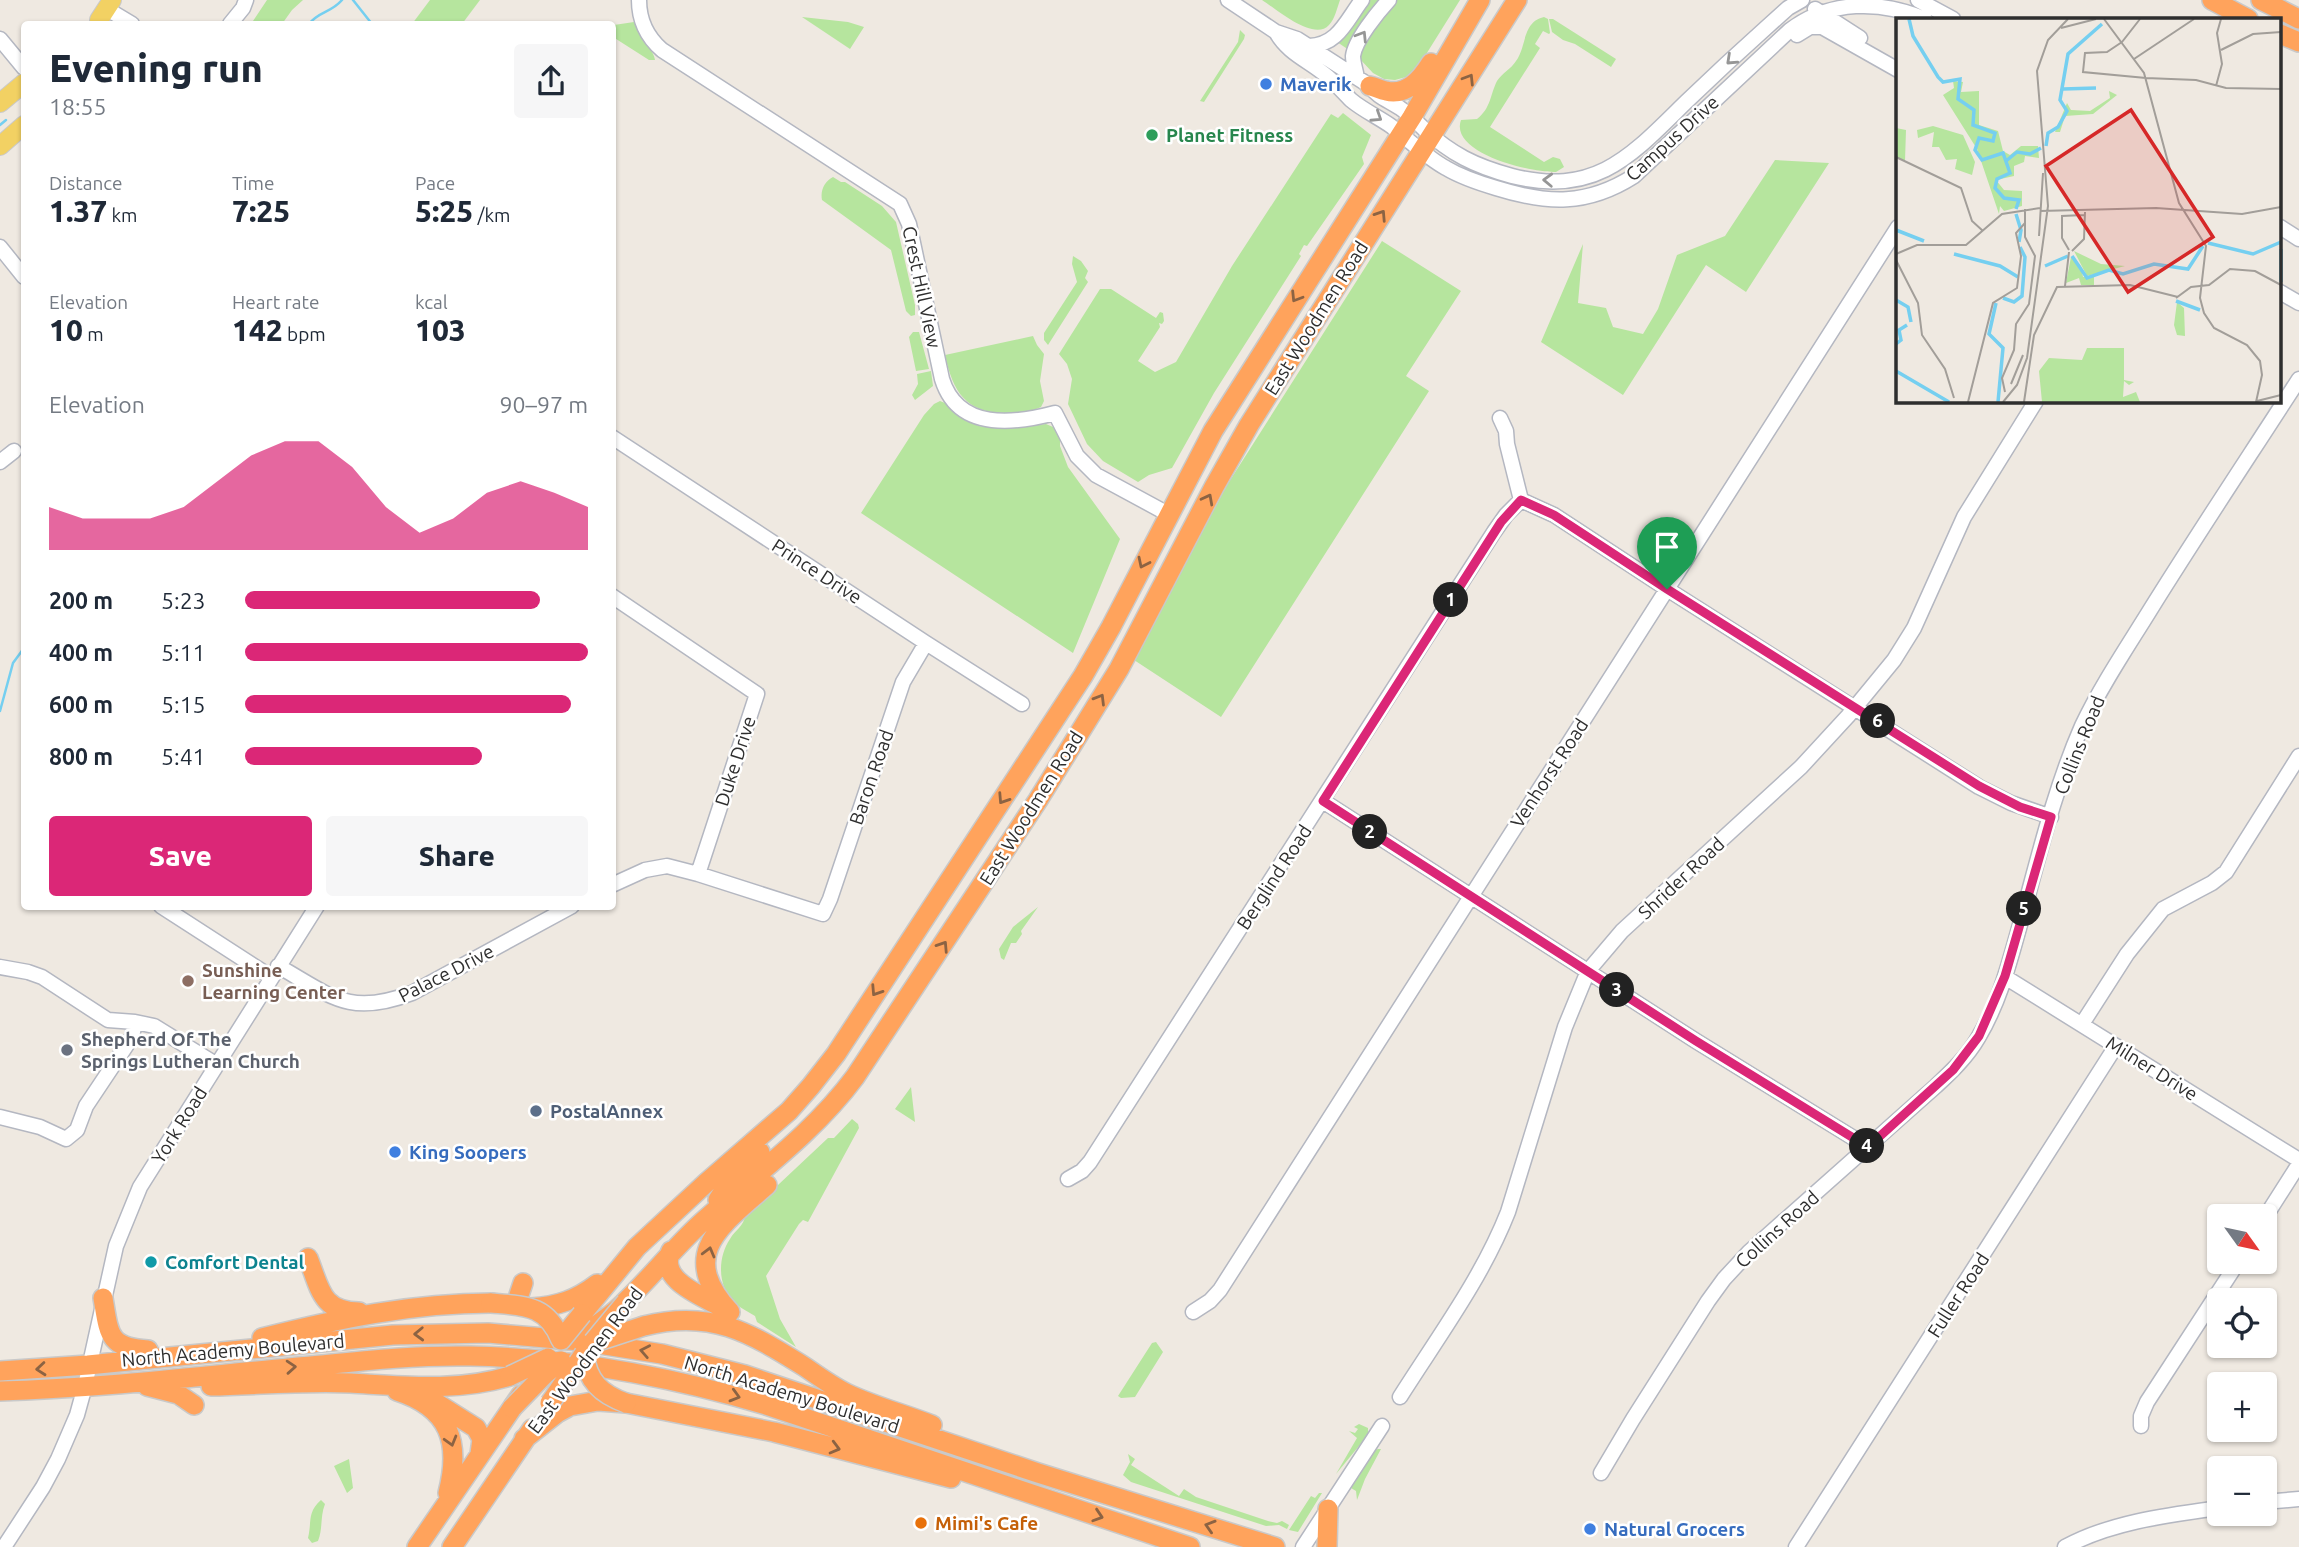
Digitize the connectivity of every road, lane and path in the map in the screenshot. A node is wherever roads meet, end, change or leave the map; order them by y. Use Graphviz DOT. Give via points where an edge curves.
graph roads {
  1 [pos="246,0"];
  2 [pos="639,0"];
  3 [pos="1228,0"];
  4 [pos="1362,0"];
  5 [pos="1389,0"];
  6 [pos="1470,0"];
  7 [pos="1480,0"];
  8 [pos="1517,0"];
  9 [pos="1802,0"];
  10 [pos="1918,0"];
  11 [pos="2213,0"];
  12 [pos="2261,0"];
  13 [pos="1783,12"];
  14 [pos="1821,12"];
  15 [pos="101,15"];
  16 [pos="1923,18"];
  17 [pos="1951,18"];
  18 [pos="2246,18"];
  19 [pos="2299,19"];
  20 [pos="122,21"];
  21 [pos="232,21"];
  22 [pos="1276,32"];
  23 [pos="2282,35"];
  24 [pos="0,39"];
  25 [pos="2299,42"];
  26 [pos="1309,46"];
  27 [pos="21,64"];
  28 [pos="1896,66"];
  29 [pos="1896,66"];
  30 [pos="1364,82"];
  31 [pos="21,86"];
  32 [pos="1729,86"];
  33 [pos="0,103"];
  34 [pos="1412,117"];
  35 [pos="21,128"];
  36 [pos="1401,134"];
  37 [pos="1427,144"];
  38 [pos="0,146"];
  39 [pos="2282,228"];
  40 [pos="1896,230"];
  41 [pos="2299,239"];
  42 [pos="0,247"];
  43 [pos="21,273"];
  44 [pos="2282,293"];
  45 [pos="2299,303"];
  46 [pos="2299,379"];
  47 [pos="2035,402"];
  48 [pos="1500,418"];
  49 [pos="616,442"];
  50 [pos="14,451"];
  51 [pos="0,462"];
  52 [pos="1521,500"];
  53 [pos="1168,514"];
  54 [pos="1667,589"];
  55 [pos="616,599"];
  56 [pos="1140,626"];
  57 [pos="926,643"];
  58 [pos="1022,704"];
  59 [pos="1856,707"];
  60 [pos="2299,756"];
  61 [pos="1323,801"];
  62 [pos="2051,817"];
  63 [pos="698,874"];
  64 [pos="616,883"];
  65 [pos="1470,897"];
  66 [pos="168,910"];
  67 [pos="314,910"];
  68 [pos="565,910"];
  69 [pos="0,967"];
  70 [pos="1588,971"];
  71 [pos="275,972"];
  72 [pos="2005,976"];
  73 [pos="135,1022"];
  74 [pos="2082,1024"];
  75 [pos="2116,1046"];
  76 [pos="864,1064"];
  77 [pos="217,1065"];
  78 [pos="824,1070"];
  79 [pos="822,1116"];
  80 [pos="0,1117"];
  81 [pos="1868,1147"];
  82 [pos="2299,1162"];
  83 [pos="1068,1179"];
  84 [pos="2273,1204"];
  85 [pos="702,1223"];
  86 [pos="671,1251"];
  87 [pos="308,1258"];
  88 [pos="625,1260"];
  89 [pos="2230,1274"];
  90 [pos="103,1298"];
  91 [pos="528,1298"];
  92 [pos="585,1310"];
  93 [pos="730,1312"];
  94 [pos="1193,1312"];
  95 [pos="371,1313"];
  96 [pos="508,1315"];
  97 [pos="496,1334"];
  98 [pos="586,1345"];
  99 [pos="558,1352"];
  100 [pos="201,1353"];
  101 [pos="88,1365"];
  102 [pos="803,1366"];
  103 [pos="6,1381"];
  104 [pos="134,1384"];
  105 [pos="85,1386"];
  106 [pos="383,1386"];
  107 [pos="408,1394"];
  108 [pos="551,1397"];
  109 [pos="1400,1397"];
  110 [pos="626,1403"];
  111 [pos="194,1405"];
  112 [pos="512,1408"];
  113 [pos="1382,1426"];
  114 [pos="2141,1426"];
  115 [pos="524,1439"];
  116 [pos="480,1454"];
  117 [pos="1038,1473"];
  118 [pos="1601,1473"];
  119 [pos="2299,1499"];
  120 [pos="2277,1501"];
  121 [pos="444,1506"];
  122 [pos="1066,1506"];
  123 [pos="1328,1509"];
  124 [pos="2207,1510"];
  125 [pos="1793,1542"];
  126 [pos="4,1547"];
  127 [pos="418,1547"];
  128 [pos="452,1547"];
  129 [pos="1190,1547"];
  130 [pos="1275,1547"];
  131 [pos="1303,1547"];
  132 [pos="1326,1547"];
  133 [pos="2065,1547"];
  1 -- 21 [label="street"];
  2 -- 53 [label="street, Crest Hill View" via="644,26 659,48 900,204 909,224 942,379 956,403 974,415 997,421 1055,413 1086,466"];
  3 -- 22 [label="street, Campus Drive"];
  4 -- 26 [label="street" via="1335,38"];
  30 -- 5 [label="street, one-way" via="1353,61 1355,47"];
  6 -- 30 [label="highway" via="1413,85 1395,92"];
  7 -- 34 [label="highway, East Woodmen Road"];
  37 -- 8 [label="highway, East Woodmen Road, one-way"];
  9 -- 13 [label="street, Campus Drive"];
  10 -- 17 [label="street"];
  11 -- 18 [label="highway"];
  12 -- 19 [label="highway"];
  13 -- 14 [label="street" via="1811,8"];
  13 -- 37 [label="street, Campus Drive, one-way" via="1630,156 1595,175 1568,181 1521,178"];
  14 -- 16 [label="street, Campus Drive" via="1847,4 1874,3"];
  14 -- 28 [label="street"];
  14 -- 32 [label="street, Campus Drive" via="1790,30"];
  15 -- 20 [label="street"];
  22 -- 26 [label="street, Campus Drive"];
  22 -- 36 [label="street, Campus Drive, one-way" via="1290,50 1326,75 1352,101"];
  23 -- 25 [label="highway"];
  24 -- 27 [label="street"];
  26 -- 30 [label="street, Campus Drive"];
  29 -- 32 [label="street" via="1831,31 1813,27 1801,31 1748,78"];
  30 -- 34 [label="street, Campus Drive"];
  31 -- 33 [label="main road"];
  32 -- 37 [label="street, Campus Drive" via="1634,176 1579,198 1517,195 1451,171"];
  34 -- 36 [label="highway, East Woodmen Road"];
  34 -- 37 [label="street, Campus Drive"];
  35 -- 38 [label="main road"];
  36 -- 37 [label="street, Campus Drive"];
  36 -- 53 [label="highway, East Woodmen Road, one-way" via="1213,430"];
  56 -- 37 [label="highway, East Woodmen Road, one-way" via="1250,425"];
  39 -- 41 [label="street"];
  40 -- 54 [label="street, Venhorst Road"];
  42 -- 43 [label="street"];
  44 -- 45 [label="street"];
  46 -- 62 [label="street, Collins Road" via="2099,694 2072,751"];
  47 -- 59 [label="street, Shrider Road" via="1964,517 1905,645"];
  48 -- 52 [label="street"];
  49 -- 57 [label="street, Prince Drive"];
  50 -- 51 [label="street"];
  52 -- 54 [label="street" via="1554,515"];
  52 -- 61 [label="street, Berglind Road" via="1501,522"];
  53 -- 56 [label="highway" via="1172,535 1143,603"];
  53 -- 78 [label="highway, East Woodmen Road, one-way" via="1073,691"];
  54 -- 59 [label="street"];
  54 -- 65 [label="street, Venhorst Road"];
  55 -- 63 [label="street, Duke Drive" via="757,694"];
  76 -- 56 [label="highway, East Woodmen Road, one-way" via="1038,800 1119,669"];
  57 -- 58 [label="street, Prince Drive"];
  57 -- 63 [label="street, Baron Road" via="903,682 823,914"];
  59 -- 62 [label="street" via="1988,792"];
  59 -- 70 [label="street, Shrider Road" via="1787,781 1622,931"];
  60 -- 74 [label="street" via="2226,873 2163,909 2127,954"];
  61 -- 65 [label="street"];
  61 -- 83 [label="street, Berglind Road" via="1090,1162"];
  62 -- 72 [label="street, Collins Road"];
  63 -- 64 [label="street" via="656,867"];
  65 -- 70 [label="street"];
  65 -- 94 [label="street, Venhorst Road" via="1220,1290"];
  66 -- 71 [label="street, Palace Drive"];
  67 -- 71 [label="street, York Road"];
  68 -- 71 [label="street, Palace Drive" via="392,1001 347,1002"];
  69 -- 73 [label="street" via="43,977 108,1020"];
  70 -- 81 [label="street"];
  70 -- 109 [label="street, Shrider Road" via="1565,1027 1500,1233"];
  71 -- 77 [label="street, York Road"];
  72 -- 74 [label="street, Milner Drive"];
  72 -- 81 [label="street, Collins Road" via="1968,1053"];
  73 -- 77 [label="street" via="154,1026"];
  73 -- 80 [label="street" via="132,1037 86,1107 77,1130 66,1139"];
  74 -- 75 [label="street, Milner Drive"];
  75 -- 82 [label="street, Milner Drive"];
  75 -- 125 [label="street, Fuller Road"];
  76 -- 78 [label="highway" via="839,1076"];
  76 -- 79 [label="highway, East Woodmen Road"];
  77 -- 90 [label="street, York Road" via="140,1187 116,1246"];
  78 -- 85 [label="highway" via="828,1087 749,1162"];
  78 -- 88 [label="highway, East Woodmen Road" via="789,1111"];
  79 -- 85 [label="highway, East Woodmen Road"];
  93 -- 79 [label="highway, one-way" via="708,1281 709,1247 723,1225 779,1173"];
  81 -- 118 [label="street, Collins Road" via="1724,1279"];
  82 -- 84 [label="street"];
  85 -- 86 [label="highway, East Woodmen Road"];
  86 -- 93 [label="highway" via="667,1267 673,1278"];
  86 -- 98 [label="highway, East Woodmen Road, bridge"];
  87 -- 95 [label="highway" via="334,1308"];
  88 -- 91 [label="highway" via="582,1295 558,1305"];
  88 -- 92 [label="highway, East Woodmen Road"];
  89 -- 114 [label="street" via="2147,1402"];
  90 -- 100 [label="highway" via="108,1328 121,1346"];
  90 -- 101 [label="street, York Road"];
  91 -- 95 [label="highway, bridge"];
  91 -- 99 [label="highway, bridge" via="546,1315"];
  92 -- 98 [label="highway"];
  92 -- 99 [label="highway, East Woodmen Road, bridge"];
  93 -- 102 [label="highway"];
  95 -- 100 [label="highway"];
  96 -- 97 [label="highway"];
  97 -- 100 [label="highway, North Academy Boulevard, one-way" via="393,1335"];
  117 -- 97 [label="highway, North Academy Boulevard, one-way" via="719,1367 604,1344"];
  98 -- 99 [label="highway"];
  98 -- 102 [label="highway, bridge" via="663,1321 692,1319 739,1330"];
  98 -- 108 [label="highway, East Woodmen Road, bridge"];
  98 -- 110 [label="highway, bridge" via="587,1373 597,1388"];
  99 -- 106 [label="highway, bridge" via="493,1381 455,1387"];
  99 -- 108 [label="highway"];
  99 -- 112 [label="highway, East Woodmen Road, bridge"];
  99 -- 112 [label="highway, bridge" via="546,1373"];
  100 -- 101 [label="highway, North Academy Boulevard"];
  101 -- 103 [label="highway, North Academy Boulevard, one-way"];
  101 -- 105 [label="street, York Road"];
  102 -- 117 [label="highway" via="846,1392 982,1443"];
  103 -- 105 [label="highway, North Academy Boulevard"];
  104 -- 105 [label="highway, North Academy Boulevard"];
  104 -- 106 [label="highway" via="325,1382"];
  104 -- 111 [label="highway" via="178,1394"];
  104 -- 122 [label="highway, North Academy Boulevard, one-way" via="436,1356 590,1364 766,1405"];
  105 -- 126 [label="street, York Road" via="58,1460"];
  106 -- 107 [label="highway"];
  107 -- 116 [label="highway" via="437,1402 476,1428 482,1439"];
  107 -- 121 [label="highway, one-way" via="433,1410 452,1441 455,1462"];
  108 -- 115 [label="highway, East Woodmen Road"];
  110 -- 115 [label="highway" via="570,1406"];
  110 -- 122 [label="highway, one-way" via="774,1432"];
  112 -- 116 [label="highway, East Woodmen Road"];
  113 -- 123 [label="street"];
  115 -- 128 [label="highway, East Woodmen Road"];
  116 -- 121 [label="highway, East Woodmen Road"];
  130 -- 117 [label="highway, North Academy Boulevard, one-way"];
  119 -- 120 [label="street"];
  121 -- 127 [label="highway, East Woodmen Road"];
  122 -- 129 [label="highway, North Academy Boulevard, one-way"];
  123 -- 131 [label="street"];
  123 -- 132 [label="highway"];
  124 -- 133 [label="street" via="2142,1521 2089,1535"];
}
